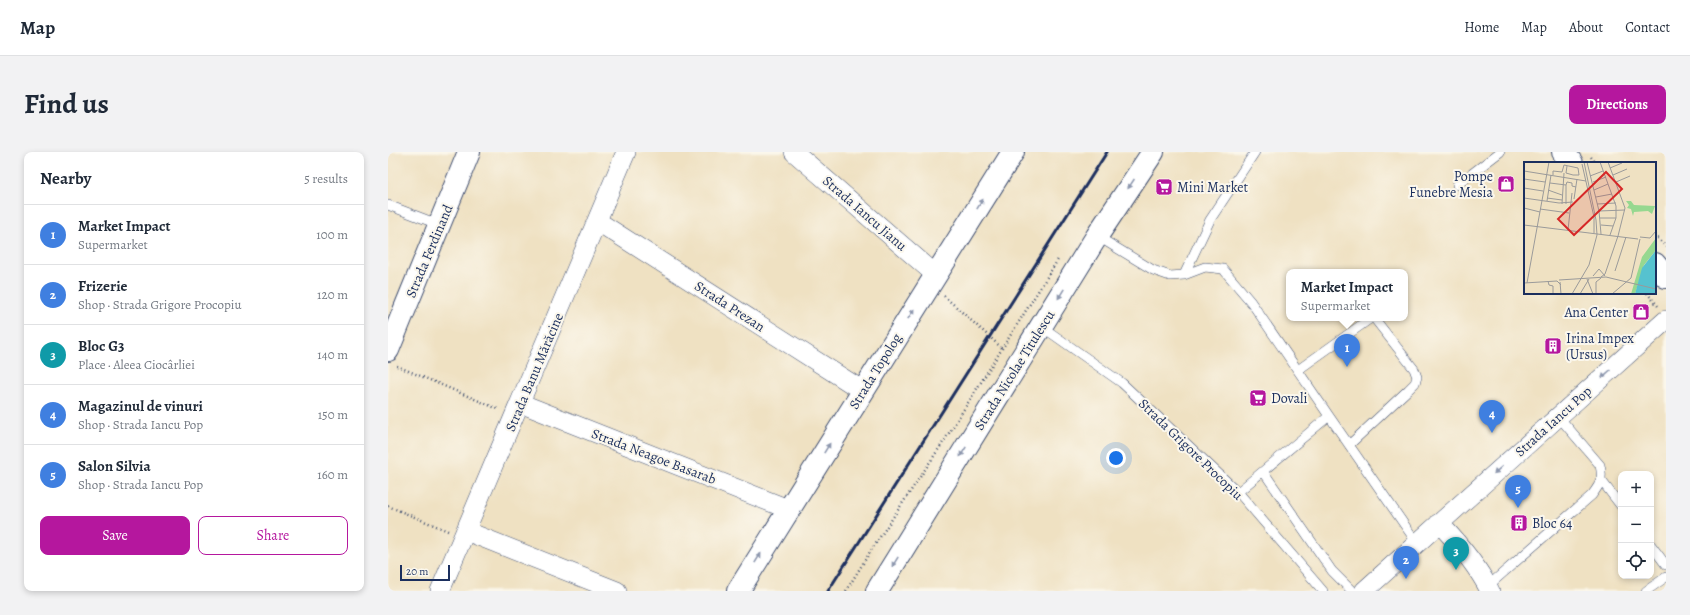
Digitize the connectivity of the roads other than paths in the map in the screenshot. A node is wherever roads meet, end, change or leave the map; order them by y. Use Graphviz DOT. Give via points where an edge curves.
graph roads {
  1 [pos="470,152"];
  2 [pos="626,152"];
  3 [pos="794,152"];
  4 [pos="1153,152"];
  5 [pos="1255,152"];
  6 [pos="1500,152"];
  7 [pos="1563,152"];
  8 [pos="1011,153"];
  9 [pos="1571,162"];
  10 [pos="1457,185"];
  11 [pos="388,205"];
  12 [pos="598,221"];
  13 [pos="440,225"];
  14 [pos="1097,236"];
  15 [pos="1656,265"];
  16 [pos="1184,275"];
  17 [pos="1666,277"];
  18 [pos="933,279"];
  19 [pos="1666,320"];
  20 [pos="1369,321"];
  21 [pos="1375,321"];
  22 [pos="393,324"];
  23 [pos="1041,326"];
  24 [pos="392,358"];
  25 [pos="1298,370"];
  26 [pos="863,391"];
  27 [pos="518,410"];
  28 [pos="1329,416"];
  29 [pos="1558,416"];
  30 [pos="1349,445"];
  31 [pos="1264,471"];
  32 [pos="1601,480"];
  33 [pos="1238,492"];
  34 [pos="1618,502"];
  35 [pos="788,509"];
  36 [pos="1439,523"];
  37 [pos="464,534"];
  38 [pos="1417,543"];
  39 [pos="1654,549"];
  40 [pos="1666,564"];
  41 [pos="1666,577"];
  42 [pos="1489,589"];
  43 [pos="440,591"];
  44 [pos="617,591"];
  45 [pos="738,591"];
  46 [pos="877,591"];
  47 [pos="1323,591"];
  48 [pos="1352,591"];
  49 [pos="1364,591"];
  50 [pos="1646,591"];
  1 -- 13 [label="main road, Strada Ferdinand"];
  2 -- 12 [label="street, Strada Banu Mărăcine"];
  3 -- 18 [label="street, Strada Iancu Jianu"];
  4 -- 14 [label="main road, Strada Nicolae Titulescu, one-way"];
  5 -- 16 [label="lane" via="1210,220"];
  6 -- 10 [label="lane"];
  7 -- 9 [label="main road"];
  18 -- 8 [label="main road, Strada Topolog, one-way"];
  11 -- 13 [label="lane"];
  12 -- 26 [label="street, Strada Prezan"];
  12 -- 27 [label="street, Strada Banu Mărăcine"];
  13 -- 22 [label="main road, Strada Ferdinand"];
  14 -- 16 [label="lane" via="1153,270 1170,276"];
  14 -- 23 [label="main road, Strada Nicolae Titulescu, one-way"];
  15 -- 17 [label="main road"];
  16 -- 25 [label="lane" via="1205,267 1223,269 1251,302"];
  26 -- 18 [label="main road, Strada Topolog, one-way"];
  19 -- 29 [label="street, Strada Iancu Pop, one-way"];
  20 -- 25 [label="lane"];
  21 -- 30 [label="lane" via="1417,376 1415,383"];
  22 -- 24 [label="main road, Strada Ferdinand"];
  23 -- 33 [label="lane, Strada Grigore Procopiu" via="1122,383"];
  23 -- 46 [label="main road, Strada Nicolae Titulescu, one-way"];
  25 -- 28 [label="lane"];
  35 -- 26 [label="main road, Strada Topolog, one-way"];
  27 -- 35 [label="street, Strada Neagoe Basarab"];
  27 -- 37 [label="street, Strada Banu Mărăcine"];
  28 -- 30 [label="lane"];
  28 -- 31 [label="lane"];
  29 -- 32 [label="lane" via="1600,465"];
  29 -- 36 [label="street, Strada Iancu Pop, one-way"];
  30 -- 38 [label="lane"];
  31 -- 33 [label="lane"];
  31 -- 48 [label="lane" via="1332,571"];
  32 -- 34 [label="lane"];
  32 -- 42 [label="lane" via="1592,495"];
  33 -- 47 [label="lane, Strada Grigore Procopiu"];
  45 -- 35 [label="main road, Strada Topolog, one-way"];
  36 -- 38 [label="street"];
  36 -- 42 [label="street" via="1458,542"];
  37 -- 43 [label="street, Strada Banu Mărăcine"];
  37 -- 44 [label="street"];
  38 -- 49 [label="street"];
  39 -- 40 [label="lane"];
  41 -- 50 [label="lane"];
}
